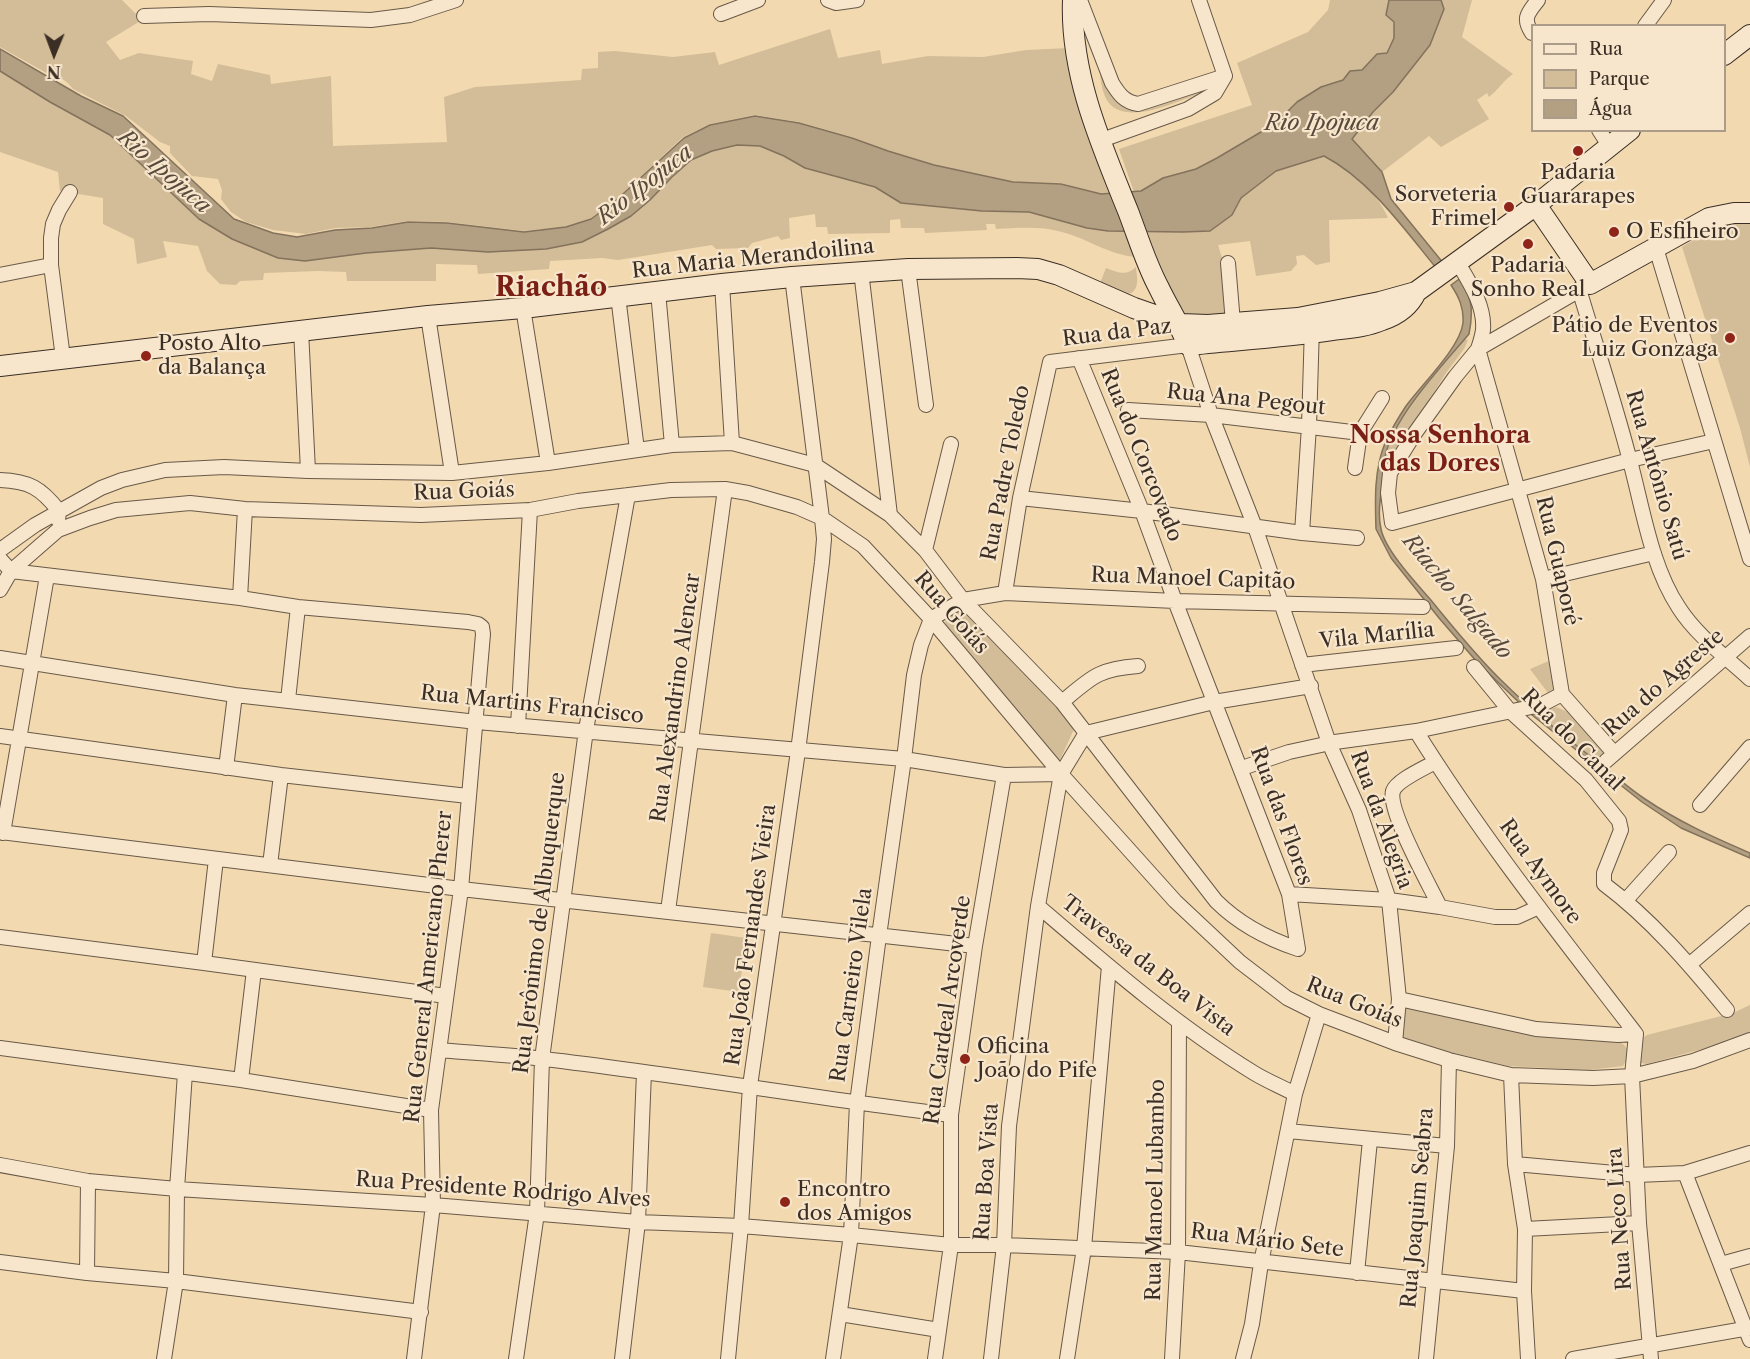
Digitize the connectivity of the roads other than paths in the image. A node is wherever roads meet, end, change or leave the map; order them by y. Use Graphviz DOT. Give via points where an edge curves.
graph roads {
  1 [pos="456,0"];
  2 [pos="758,0"];
  3 [pos="828,0"];
  4 [pos="857,0"];
  5 [pos="1073,0"];
  6 [pos="1080,0"];
  7 [pos="1199,0"];
  8 [pos="1538,0"];
  9 [pos="1664,0"];
  10 [pos="209,7"];
  11 [pos="721,14"];
  12 [pos="144,16"];
  13 [pos="1646,24"];
  14 [pos="1531,30"];
  15 [pos="1750,35"];
  16 [pos="1726,54"];
  17 [pos="1225,76"];
  18 [pos="1624,132"];
  19 [pos="1605,139"];
  20 [pos="1102,147"];
  21 [pos="70,192"];
  22 [pos="1536,205"];
  23 [pos="1750,213"];
  24 [pos="1656,248"];
  25 [pos="1228,263"];
  26 [pos="51,265"];
  27 [pos="1453,266"];
  28 [pos="908,269"];
  29 [pos="861,271"];
  30 [pos="0,275"];
  31 [pos="792,277"];
  32 [pos="722,284"];
  33 [pos="1157,285"];
  34 [pos="1584,287"];
  35 [pos="658,292"];
  36 [pos="618,296"];
  37 [pos="1121,302"];
  38 [pos="524,308"];
  39 [pos="428,316"];
  40 [pos="1233,323"];
  41 [pos="1180,324"];
  42 [pos="1312,324"];
  43 [pos="301,330"];
  44 [pos="1188,345"];
  45 [pos="1478,349"];
  46 [pos="63,358"];
  47 [pos="1079,358"];
  48 [pos="1050,362"];
  49 [pos="0,366"];
  50 [pos="1382,398"];
  51 [pos="926,405"];
  52 [pos="1128,410"];
  53 [pos="1212,415"];
  54 [pos="1309,426"];
  55 [pos="1360,433"];
  56 [pos="1714,441"];
  57 [pos="732,442"];
  58 [pos="951,444"];
  59 [pos="672,445"];
  60 [pos="637,450"];
  61 [pos="1630,460"];
  62 [pos="548,464"];
  63 [pos="815,465"];
  64 [pos="1355,468"];
  65 [pos="308,471"];
  66 [pos="452,473"];
  67 [pos="0,480"];
  68 [pos="725,489"];
  69 [pos="1518,489"];
  70 [pos="628,495"];
  71 [pos="1020,498"];
  72 [pos="245,509"];
  73 [pos="530,510"];
  74 [pos="59,511"];
  75 [pos="1142,511"];
  76 [pos="890,515"];
  77 [pos="822,518"];
  78 [pos="1255,527"];
  79 [pos="58,530"];
  80 [pos="1302,533"];
  81 [pos="1357,537"];
  82 [pos="0,550"];
  83 [pos="925,550"];
  84 [pos="1654,554"];
  85 [pos="0,559"];
  86 [pos="1750,559"];
  87 [pos="11,571"];
  88 [pos="47,576"];
  89 [pos="1543,579"];
  90 [pos="0,590"];
  91 [pos="1005,592"];
  92 [pos="240,598"];
  93 [pos="963,600"];
  94 [pos="1175,601"];
  95 [pos="1282,604"];
  96 [pos="298,607"];
  97 [pos="1423,607"];
  98 [pos="931,619"];
  99 [pos="1750,636"];
  100 [pos="1456,648"];
  101 [pos="1726,657"];
  102 [pos="0,658"];
  103 [pos="33,664"];
  104 [pos="1302,665"];
  105 [pos="1138,666"];
  106 [pos="1474,667"];
  107 [pos="1750,679"];
  108 [pos="1311,686"];
  109 [pos="1562,694"];
  110 [pos="235,695"];
  111 [pos="288,700"];
  112 [pos="1062,702"];
  113 [pos="1215,702"];
  114 [pos="1512,711"];
  115 [pos="477,722"];
  116 [pos="518,726"];
  117 [pos="586,730"];
  118 [pos="1416,731"];
  119 [pos="1086,733"];
  120 [pos="0,736"];
  121 [pos="20,739"];
  122 [pos="691,742"];
  123 [pos="1329,743"];
  124 [pos="1750,747"];
  125 [pos="798,751"];
  126 [pos="904,759"];
  127 [pos="1435,762"];
  128 [pos="226,768"];
  129 [pos="1242,768"];
  130 [pos="1061,774"];
  131 [pos="281,775"];
  132 [pos="1004,775"];
  133 [pos="468,796"];
  134 [pos="1700,805"];
  135 [pos="1,832"];
  136 [pos="1669,852"];
  137 [pos="216,859"];
  138 [pos="270,865"];
  139 [pos="461,889"];
  140 [pos="1289,894"];
  141 [pos="563,899"];
  142 [pos="1389,900"];
  143 [pos="1626,900"];
  144 [pos="1038,906"];
  145 [pos="1440,907"];
  146 [pos="1539,907"];
  147 [pos="668,911"];
  148 [pos="1750,913"];
  149 [pos="773,924"];
  150 [pos="879,936"];
  151 [pos="0,938"];
  152 [pos="975,946"];
  153 [pos="1298,949"];
  154 [pos="204,963"];
  155 [pos="1690,964"];
  156 [pos="1109,966"];
  157 [pos="254,970"];
  158 [pos="446,996"];
  159 [pos="1399,999"];
  160 [pos="1727,1010"];
  161 [pos="1319,1014"];
  162 [pos="1179,1022"];
  163 [pos="1636,1034"];
  164 [pos="1750,1040"];
  165 [pos="1395,1043"];
  166 [pos="0,1048"];
  167 [pos="439,1050"];
  168 [pos="542,1059"];
  169 [pos="1449,1060"];
  170 [pos="645,1072"];
  171 [pos="185,1073"];
  172 [pos="1511,1075"];
  173 [pos="1632,1076"];
  174 [pos="241,1080"];
  175 [pos="750,1086"];
  176 [pos="1295,1094"];
  177 [pos="857,1103"];
  178 [pos="431,1110"];
  179 [pos="951,1115"];
  180 [pos="1288,1131"];
  181 [pos="1370,1140"];
  182 [pos="1447,1146"];
  183 [pos="1750,1154"];
  184 [pos="1515,1164"];
  185 [pos="0,1165"];
  186 [pos="1685,1173"];
  187 [pos="1637,1175"];
  188 [pos="88,1181"];
  189 [pos="177,1189"];
  190 [pos="433,1205"];
  191 [pos="537,1213"];
  192 [pos="639,1222"];
  193 [pos="1639,1223"];
  194 [pos="741,1226"];
  195 [pos="1526,1229"];
  196 [pos="852,1235"];
  197 [pos="951,1245"];
  198 [pos="1004,1245"];
  199 [pos="1084,1248"];
  200 [pos="1178,1252"];
  201 [pos="1750,1256"];
  202 [pos="0,1262"];
  203 [pos="1261,1263"];
  204 [pos="1721,1264"];
  205 [pos="87,1273"];
  206 [pos="1357,1273"];
  207 [pos="176,1281"];
  208 [pos="1434,1281"];
  209 [pos="1524,1291"];
  210 [pos="420,1312"];
  211 [pos="840,1314"];
  212 [pos="939,1330"];
  213 [pos="1749,1332"];
  214 [pos="1650,1352"];
  215 [pos="164,1359"];
  216 [pos="414,1359"];
  217 [pos="516,1359"];
  218 [pos="622,1359"];
  219 [pos="728,1359"];
  220 [pos="833,1359"];
  221 [pos="935,1359"];
  222 [pos="991,1359"];
  223 [pos="1067,1359"];
  224 [pos="1172,1359"];
  225 [pos="1243,1359"];
  226 [pos="1425,1359"];
  227 [pos="1528,1359"];
  228 [pos="1573,1359"];
  1 -- 10 [label="street" via="410,15 371,20"];
  2 -- 11 [label="street"];
  3 -- 4 [label="street"];
  5 -- 20 [label="main road" via="1083,86"];
  6 -- 17 [label="street" via="1112,83 1129,103 1138,104"];
  7 -- 17 [label="street"];
  8 -- 14 [label="street" via="1527,17"];
  9 -- 13 [label="street"];
  10 -- 12 [label="street"];
  15 -- 16 [label="main road"];
  17 -- 20 [label="street" via="1215,93 1188,109"];
  18 -- 19 [label="main road"];
  19 -- 22 [label="main road"];
  20 -- 33 [label="main road"];
  21 -- 26 [label="street" via="53,224"];
  22 -- 27 [label="main road"];
  22 -- 34 [label="main road"];
  23 -- 24 [label="main road" via="1709,218"];
  24 -- 34 [label="main road"];
  24 -- 56 [label="street"];
  25 -- 40 [label="street"];
  26 -- 30 [label="street"];
  26 -- 46 [label="street"];
  27 -- 42 [label="main road" via="1421,288"];
  27 -- 45 [label="street, Rua Guaporé" via="1472,286 1482,314"];
  28 -- 29 [label="main road, Rua Maria Merandoilina"];
  28 -- 37 [label="main road, Rua Maria Merandoilina" via="1038,269"];
  28 -- 51 [label="street"];
  29 -- 31 [label="main road, Rua Maria Merandoilina"];
  29 -- 76 [label="street"];
  31 -- 32 [label="main road, Rua Maria Merandoilina"];
  31 -- 63 [label="street, Rua João Fernandes Vieira"];
  32 -- 35 [label="main road, Rua Maria Merandoilina"];
  32 -- 57 [label="street"];
  33 -- 37 [label="main road" via="1143,296"];
  33 -- 41 [label="main road"];
  34 -- 45 [label="street"];
  34 -- 61 [label="street, Rua Antônio Satú"];
  35 -- 36 [label="main road, Rua Maria Merandoilina"];
  35 -- 59 [label="street"];
  36 -- 38 [label="main road, Rua Maria Merandoilina"];
  36 -- 60 [label="street"];
  37 -- 41 [label="main road, Rua Maria Merandoilina"];
  38 -- 39 [label="main road, Rua Maria Merandoilina"];
  38 -- 62 [label="street"];
  39 -- 43 [label="main road, Rua Maria Merandoilina"];
  39 -- 66 [label="street"];
  40 -- 41 [label="main road, Rua Maria Merandoilina"];
  40 -- 42 [label="main road, Rua Maria Merandoilina"];
  41 -- 44 [label="main road"];
  42 -- 44 [label="main road"];
  42 -- 54 [label="street"];
  43 -- 46 [label="main road, Rua Maria Merandoilina"];
  43 -- 65 [label="street"];
  44 -- 47 [label="street, Rua da Paz"];
  44 -- 53 [label="street, Rua da Alegria"];
  45 -- 69 [label="street, Rua Guaporé"];
  45 -- 69 [label="street" via="1390,473 1392,523"];
  46 -- 49 [label="main road, Rua Maria Merandoilina"];
  47 -- 48 [label="street, Rua da Paz"];
  47 -- 75 [label="street, Rua do Corcovado"];
  48 -- 71 [label="street, Rua Padre Toledo"];
  50 -- 55 [label="street"];
  52 -- 53 [label="street, Rua Ana Pegout"];
  53 -- 54 [label="street, Rua Ana Pegout"];
  53 -- 78 [label="street, Rua da Alegria"];
  54 -- 55 [label="street, Rua Ana Pegout"];
  54 -- 80 [label="street"];
  55 -- 64 [label="street"];
  56 -- 61 [label="street"];
  56 -- 86 [label="street"];
  57 -- 59 [label="street, Rua Goiás"];
  57 -- 63 [label="street, Rua Goiás"];
  58 -- 83 [label="street"];
  59 -- 60 [label="street, Rua Goiás"];
  60 -- 62 [label="street, Rua Goiás"];
  61 -- 69 [label="street"];
  61 -- 84 [label="street, Rua Antônio Satú"];
  62 -- 66 [label="street, Rua Goiás"];
  63 -- 76 [label="street, Rua Goiás"];
  63 -- 77 [label="street, Rua João Fernandes Vieira"];
  65 -- 66 [label="street, Rua Goiás"];
  65 -- 74 [label="street, Rua Goiás" via="224,467 165,470 101,488"];
  67 -- 74 [label="street" via="29,484"];
  68 -- 70 [label="street, Rua Goiás"];
  68 -- 77 [label="street, Rua Goiás" via="787,504"];
  68 -- 122 [label="street, Rua Alexandrino Alencar"];
  69 -- 89 [label="street, Rua Guaporé"];
  70 -- 73 [label="street, Rua Goiás"];
  70 -- 117 [label="street, Rua Jerônimo de Albuquerque"];
  71 -- 75 [label="street"];
  71 -- 91 [label="street, Rua Padre Toledo"];
  72 -- 73 [label="street, Rua Goiás" via="421,515"];
  72 -- 79 [label="street, Rua Goiás" via="190,503 116,510"];
  72 -- 92 [label="street"];
  73 -- 116 [label="street"];
  74 -- 79 [label="street"];
  74 -- 82 [label="street, Rua Goiás"];
  75 -- 78 [label="street"];
  75 -- 94 [label="street, Rua do Corcovado"];
  76 -- 83 [label="street, Rua Goiás"];
  77 -- 98 [label="street, Rua Goiás" via="863,546"];
  77 -- 125 [label="street, Rua João Fernandes Vieira" via="822,562"];
  78 -- 80 [label="street"];
  78 -- 95 [label="street, Rua da Alegria"];
  79 -- 87 [label="street, Rua Goiás"];
  80 -- 81 [label="street"];
  83 -- 93 [label="street, Rua Goiás"];
  84 -- 89 [label="street"];
  84 -- 101 [label="street, Rua Antônio Satú" via="1678,607"];
  85 -- 87 [label="street"];
  87 -- 88 [label="street"];
  87 -- 90 [label="street, Rua Goiás"];
  88 -- 92 [label="street"];
  88 -- 103 [label="street"];
  89 -- 109 [label="street, Rua Guaporé"];
  91 -- 93 [label="street, Rua Manoel Capitão"];
  91 -- 94 [label="street, Rua Manoel Capitão"];
  92 -- 96 [label="street"];
  93 -- 98 [label="street, Rua Manoel Capitão"];
  93 -- 112 [label="street, Rua Goiás"];
  94 -- 95 [label="street, Rua Manoel Capitão"];
  94 -- 113 [label="street, Rua do Corcovado"];
  95 -- 97 [label="street, Rua Manoel Capitão"];
  95 -- 104 [label="street, Rua da Alegria"];
  96 -- 111 [label="street"];
  96 -- 115 [label="street, Rua General Americano Pherer" via="478,624 483,634"];
  98 -- 126 [label="street, Rua Carneiro Vilela" via="914,675"];
  98 -- 130 [label="street, Rua Goiás"];
  99 -- 101 [label="street, Rua do Agreste"];
  100 -- 104 [label="street, Vila Marília"];
  101 -- 107 [label="street, Rua Antônio Satú"];
  101 -- 109 [label="street, Rua do Agreste" via="1610,757"];
  102 -- 103 [label="street, Rua Martins Francisco"];
  103 -- 110 [label="street, Rua Martins Francisco"];
  103 -- 121 [label="street"];
  104 -- 108 [label="street, Rua da Alegria"];
  105 -- 112 [label="street" via="1095,675"];
  106 -- 114 [label="street, Rua do Canal"];
  108 -- 113 [label="street"];
  108 -- 123 [label="street, Rua da Alegria"];
  109 -- 114 [label="street" via="1540,705"];
  110 -- 111 [label="street, Rua Martins Francisco"];
  110 -- 128 [label="street"];
  111 -- 115 [label="street, Rua Martins Francisco"];
  112 -- 119 [label="street, Rua Goiás"];
  113 -- 119 [label="street"];
  113 -- 129 [label="street, Rua das Flores"];
  114 -- 118 [label="street"];
  114 -- 143 [label="street, Rua do Canal" via="1586,780 1619,821 1621,830 1604,873 1604,884"];
  115 -- 116 [label="street, Rua Martins Francisco"];
  115 -- 133 [label="street, Rua General Americano Pherer"];
  116 -- 117 [label="street, Rua Martins Francisco"];
  117 -- 122 [label="street, Rua Martins Francisco"];
  117 -- 141 [label="street, Rua Jerônimo de Albuquerque"];
  118 -- 123 [label="street"];
  118 -- 127 [label="street, Rua Aymore"];
  119 -- 130 [label="street"];
  119 -- 153 [label="street, Rua Goiás" via="1216,901 1274,941"];
  120 -- 121 [label="street"];
  121 -- 128 [label="street"];
  121 -- 135 [label="street"];
  122 -- 125 [label="street, Rua Martins Francisco"];
  122 -- 147 [label="street, Rua Alexandrino Alencar"];
  123 -- 129 [label="street"];
  123 -- 142 [label="street, Rua da Alegria" via="1359,810"];
  124 -- 134 [label="street"];
  125 -- 126 [label="street, Rua Martins Francisco"];
  125 -- 149 [label="street, Rua João Fernandes Vieira"];
  126 -- 132 [label="street, Rua Martins Francisco"];
  126 -- 150 [label="street, Rua Carneiro Vilela"];
  127 -- 145 [label="street" via="1402,781 1393,791 1392,799"];
  127 -- 146 [label="street, Rua Aymore"];
  128 -- 131 [label="street"];
  129 -- 140 [label="street, Rua das Flores"];
  130 -- 132 [label="street, Rua Martins Francisco"];
  130 -- 144 [label="street, Rua Boa Vista"];
  130 -- 161 [label="street, Rua Goiás" via="1175,901 1287,998"];
  131 -- 133 [label="street"];
  131 -- 138 [label="street"];
  132 -- 152 [label="street, Rua Cardeal Arcoverde"];
  133 -- 139 [label="street, Rua General Americano Pherer"];
  135 -- 137 [label="street"];
  136 -- 143 [label="street"];
  137 -- 138 [label="street"];
  137 -- 154 [label="street"];
  138 -- 139 [label="street"];
  139 -- 141 [label="street"];
  139 -- 158 [label="street, Rua General Americano Pherer"];
  140 -- 142 [label="street"];
  140 -- 153 [label="street, Rua das Flores"];
  141 -- 147 [label="street"];
  141 -- 168 [label="street, Rua Jerônimo de Albuquerque"];
  142 -- 145 [label="street"];
  142 -- 159 [label="street, Rua da Alegria"];
  143 -- 155 [label="street"];
  144 -- 156 [label="street, Travessa da Boa Vista"];
  144 -- 198 [label="street, Rua Boa Vista" via="1009,1126"];
  145 -- 146 [label="street" via="1496,917 1517,917"];
  146 -- 163 [label="street, Rua Aymore"];
  147 -- 149 [label="street"];
  148 -- 155 [label="street"];
  149 -- 150 [label="street"];
  149 -- 175 [label="street, Rua João Fernandes Vieira"];
  150 -- 152 [label="street"];
  150 -- 177 [label="street, Rua Carneiro Vilela"];
  151 -- 154 [label="street"];
  152 -- 179 [label="street, Rua Cardeal Arcoverde"];
  154 -- 157 [label="street"];
  155 -- 160 [label="street"];
  156 -- 162 [label="street, Travessa da Boa Vista"];
  156 -- 199 [label="street"];
  157 -- 158 [label="street"];
  157 -- 174 [label="street"];
  158 -- 167 [label="street, Rua General Americano Pherer"];
  159 -- 163 [label="street, Rua Goiás" via="1536,1029"];
  159 -- 165 [label="street, Rua da Alegria"];
  161 -- 165 [label="street, Rua Goiás"];
  161 -- 176 [label="street"];
  162 -- 176 [label="street, Travessa da Boa Vista" via="1255,1073"];
  162 -- 200 [label="street, Rua Manoel Lubambo"];
  163 -- 173 [label="street, Rua Neco Lira"];
  164 -- 173 [label="street, Rua Goiás" via="1693,1061"];
  165 -- 169 [label="street, Rua Goiás"];
  166 -- 171 [label="street"];
  167 -- 168 [label="street"];
  167 -- 178 [label="street, Rua General Americano Pherer"];
  168 -- 170 [label="street"];
  168 -- 191 [label="street, Rua Jerônimo de Albuquerque"];
  169 -- 172 [label="street, Rua Goiás"];
  169 -- 182 [label="street, Rua Joaquim Seabra"];
  170 -- 175 [label="street"];
  170 -- 192 [label="street"];
  171 -- 174 [label="street"];
  171 -- 189 [label="street"];
  172 -- 173 [label="street, Rua Goiás"];
  172 -- 184 [label="street"];
  173 -- 187 [label="street, Rua Neco Lira"];
  174 -- 178 [label="street"];
  175 -- 177 [label="street"];
  175 -- 194 [label="street, Rua João Fernandes Vieira"];
  176 -- 180 [label="street"];
  177 -- 179 [label="street"];
  177 -- 196 [label="street, Rua Carneiro Vilela"];
  178 -- 190 [label="street, Rua General Americano Pherer"];
  179 -- 197 [label="street, Rua Cardeal Arcoverde"];
  180 -- 181 [label="street"];
  180 -- 203 [label="street"];
  181 -- 182 [label="street"];
  181 -- 206 [label="street"];
  182 -- 208 [label="street, Rua Joaquim Seabra"];
  183 -- 186 [label="street"];
  184 -- 187 [label="street"];
  184 -- 195 [label="street"];
  185 -- 188 [label="street, Rua Presidente Rodrigo Alves"];
  186 -- 187 [label="street"];
  186 -- 204 [label="street"];
  187 -- 193 [label="street, Rua Neco Lira"];
  188 -- 189 [label="street, Rua Presidente Rodrigo Alves"];
  188 -- 205 [label="street"];
  189 -- 190 [label="street, Rua Presidente Rodrigo Alves"];
  189 -- 207 [label="street"];
  190 -- 191 [label="street, Rua Presidente Rodrigo Alves"];
  190 -- 210 [label="street, Rua General Americano Pherer"];
  191 -- 192 [label="street, Rua Presidente Rodrigo Alves"];
  191 -- 217 [label="street, Rua Jerônimo de Albuquerque"];
  192 -- 194 [label="street, Rua Presidente Rodrigo Alves"];
  192 -- 218 [label="street"];
  193 -- 195 [label="street"];
  193 -- 214 [label="street, Rua Neco Lira"];
  194 -- 196 [label="street, Rua Presidente Rodrigo Alves"];
  194 -- 219 [label="street, Rua João Fernandes Vieira"];
  195 -- 209 [label="street"];
  196 -- 197 [label="street, Rua Presidente Rodrigo Alves"];
  196 -- 211 [label="street, Rua Carneiro Vilela"];
  197 -- 198 [label="street, Rua Presidente Rodrigo Alves"];
  197 -- 212 [label="street, Rua Cardeal Arcoverde"];
  198 -- 199 [label="street, Rua Mário Sete"];
  198 -- 222 [label="street, Rua Boa Vista"];
  199 -- 200 [label="street, Rua Mário Sete"];
  199 -- 223 [label="street"];
  200 -- 203 [label="street, Rua Mário Sete"];
  200 -- 224 [label="street, Rua Manoel Lubambo"];
  201 -- 204 [label="street"];
  202 -- 205 [label="street"];
  203 -- 206 [label="street, Rua Mário Sete"];
  203 -- 225 [label="street"];
  204 -- 213 [label="street"];
  205 -- 207 [label="street"];
  206 -- 208 [label="street, Rua Mário Sete"];
  207 -- 210 [label="street"];
  207 -- 215 [label="street"];
  208 -- 209 [label="street, Rua Mário Sete"];
  208 -- 226 [label="street, Rua Joaquim Seabra"];
  209 -- 227 [label="street"];
  210 -- 216 [label="street, Rua General Americano Pherer"];
  211 -- 212 [label="street"];
  211 -- 220 [label="street, Rua Carneiro Vilela"];
  212 -- 221 [label="street, Rua Cardeal Arcoverde"];
  213 -- 214 [label="street"];
  214 -- 228 [label="street"];
}
